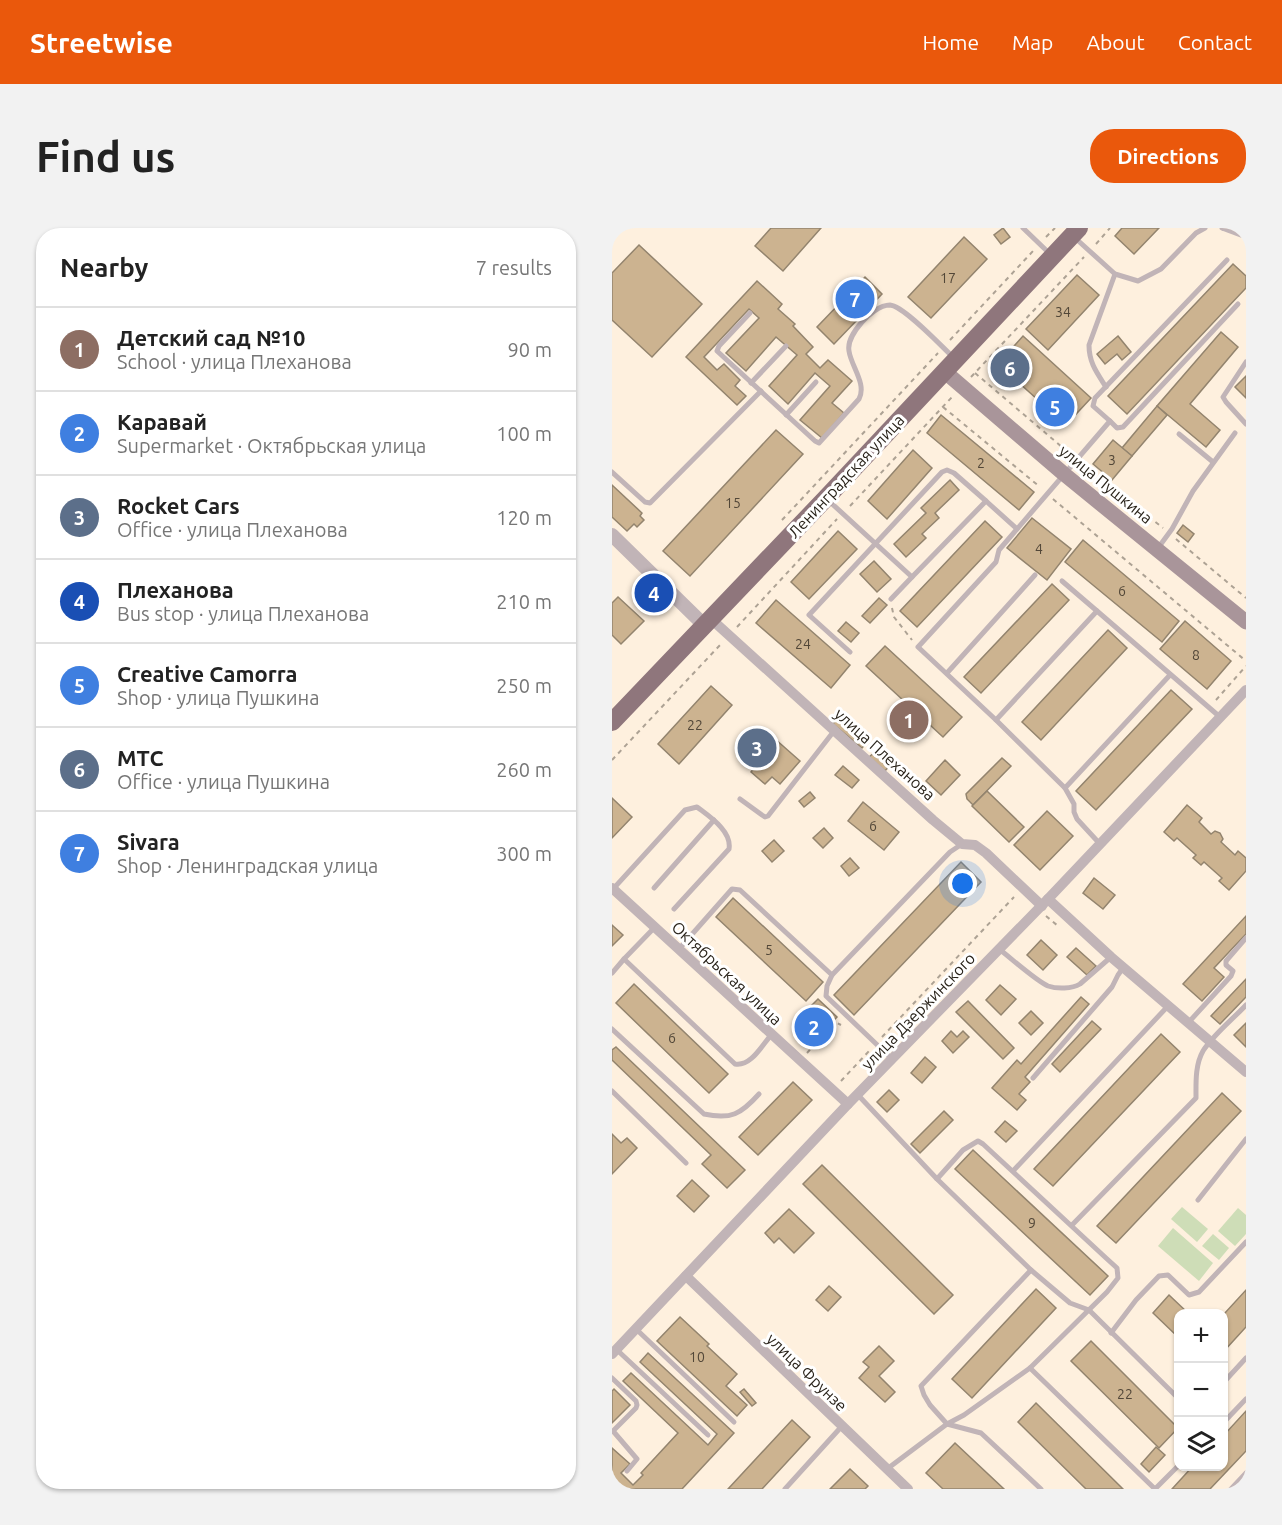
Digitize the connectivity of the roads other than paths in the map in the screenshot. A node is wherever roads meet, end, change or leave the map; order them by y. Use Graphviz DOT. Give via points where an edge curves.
graph roads {
  1 [pos="1023,228"];
  2 [pos="1205,228"];
  3 [pos="1222,228"];
  4 [pos="1076,232"];
  5 [pos="1246,237"];
  6 [pos="1046,251"];
  7 [pos="1227,260"];
  8 [pos="1115,274"];
  9 [pos="1238,304"];
  10 [pos="750,313"];
  11 [pos="786,346"];
  12 [pos="947,360"];
  13 [pos="1246,362"];
  14 [pos="816,382"];
  15 [pos="751,383"];
  16 [pos="1106,387"];
  17 [pos="761,391"];
  18 [pos="786,415"];
  19 [pos="1110,421"];
  20 [pos="1246,424"];
  21 [pos="1235,433"];
  22 [pos="1179,434"];
  23 [pos="1213,462"];
  24 [pos="612,472"];
  25 [pos="1064,474"];
  26 [pos="826,498"];
  27 [pos="986,501"];
  28 [pos="1017,529"];
  29 [pos="612,535"];
  30 [pos="876,544"];
  31 [pos="1157,549"];
  32 [pos="1035,575"];
  33 [pos="912,577"];
  34 [pos="1062,581"];
  35 [pos="891,599"];
  36 [pos="1097,611"];
  37 [pos="707,621"];
  38 [pos="1246,622"];
  39 [pos="850,652"];
  40 [pos="947,673"];
  41 [pos="1170,675"];
  42 [pos="1246,690"];
  43 [pos="1220,717"];
  44 [pos="996,720"];
  45 [pos="612,722"];
  46 [pos="834,731"];
  47 [pos="1065,788"];
  48 [pos="740,799"];
  49 [pos="714,820"];
  50 [pos="962,844"];
  51 [pos="1100,844"];
  52 [pos="613,888"];
  53 [pos="654,888"];
  54 [pos="1045,902"];
  55 [pos="674,909"];
  56 [pos="655,927"];
  57 [pos="1246,939"];
  58 [pos="678,949"];
  59 [pos="999,949"];
  60 [pos="1111,957"];
  61 [pos="624,959"];
  62 [pos="1124,968"];
  63 [pos="612,973"];
  64 [pos="832,975"];
  65 [pos="1246,1005"];
  66 [pos="1168,1006"];
  67 [pos="1188,1023"];
  68 [pos="612,1029"];
  69 [pos="771,1034"];
  70 [pos="1210,1042"];
  71 [pos="892,1059"];
  72 [pos="1246,1072"];
  73 [pos="1033,1078"];
  74 [pos="612,1091"];
  75 [pos="759,1094"];
  76 [pos="858,1095"];
  77 [pos="848,1104"];
  78 [pos="1246,1139"];
  79 [pos="686,1163"];
  80 [pos="1012,1171"];
  81 [pos="937,1179"];
  82 [pos="1198,1200"];
  83 [pos="1072,1225"];
  84 [pos="1246,1242"];
  85 [pos="1030,1270"];
  86 [pos="686,1276"];
  87 [pos="1089,1310"];
  88 [pos="636,1329"];
  89 [pos="1111,1333"];
  90 [pos="614,1352"];
  91 [pos="1246,1358"];
  92 [pos="1030,1368"];
  93 [pos="612,1377"];
  94 [pos="1228,1378"];
  95 [pos="1174,1393"];
  96 [pos="1246,1399"];
  97 [pos="1228,1418"];
  98 [pos="734,1422"];
  99 [pos="947,1424"];
  100 [pos="842,1426"];
  101 [pos="708,1435"];
  102 [pos="887,1469"];
  103 [pos="627,1471"];
  104 [pos="1174,1471"];
  105 [pos="1246,1473"];
  106 [pos="784,1489"];
  107 [pos="908,1489"];
  108 [pos="1041,1489"];
  109 [pos="1155,1489"];
  110 [pos="1231,1489"];
  1 -- 6 [label="lane"];
  2 -- 8 [label="lane" via="1161,269 1138,281"];
  3 -- 5 [label="lane"];
  4 -- 6 [label="highway, Ленинградская улица"];
  4 -- 8 [label="lane" via="1089,251"];
  6 -- 12 [label="highway, Ленинградская улица"];
  7 -- 16 [label="lane"];
  8 -- 16 [label="lane" via="1089,345 1093,367"];
  9 -- 19 [label="lane" via="1123,427 1117,428"];
  10 -- 15 [label="lane" via="717,351"];
  11 -- 15 [label="lane"];
  12 -- 18 [label="lane" via="901,309 882,307 854,330 848,348 862,394 845,415 819,442"];
  12 -- 25 [label="main road, улица Пушкина" via="962,386"];
  12 -- 26 [label="highway, Ленинградская улица"];
  13 -- 20 [label="lane" via="1223,396"];
  14 -- 18 [label="lane"];
  15 -- 17 [label="lane"];
  16 -- 19 [label="lane" via="1093,406"];
  17 -- 18 [label="lane"];
  17 -- 24 [label="lane" via="650,504"];
  19 -- 25 [label="lane"];
  21 -- 23 [label="lane"];
  22 -- 23 [label="lane"];
  23 -- 31 [label="lane"];
  25 -- 28 [label="lane"];
  25 -- 31 [label="main road, улица Пушкина"];
  26 -- 30 [label="lane"];
  26 -- 37 [label="highway, Ленинградская улица"];
  27 -- 28 [label="lane"];
  27 -- 30 [label="lane" via="951,471 942,472"];
  27 -- 33 [label="lane"];
  28 -- 40 [label="lane" via="999,550 996,562 918,647"];
  29 -- 37 [label="street, улица Плеханова"];
  30 -- 33 [label="lane"];
  30 -- 39 [label="lane" via="809,615"];
  31 -- 38 [label="main road, улица Пушкина"];
  32 -- 40 [label="lane"];
  33 -- 35 [label="lane"];
  34 -- 36 [label="lane"];
  36 -- 41 [label="lane"];
  36 -- 44 [label="lane"];
  37 -- 45 [label="highway, Ленинградская улица"];
  37 -- 46 [label="street, улица Плеханова" via="729,635"];
  40 -- 44 [label="lane"];
  41 -- 43 [label="lane"];
  41 -- 47 [label="lane"];
  42 -- 43 [label="street, улица Дзержинского"];
  43 -- 51 [label="street, улица Дзержинского"];
  44 -- 47 [label="lane"];
  46 -- 48 [label="lane" via="768,816"];
  46 -- 50 [label="street, улица Плеханова"];
  47 -- 51 [label="lane" via="1077,819"];
  49 -- 52 [label="lane" via="697,807 685,810"];
  49 -- 53 [label="lane"];
  49 -- 55 [label="lane" via="726,834 729,849"];
  50 -- 54 [label="street, улица Плеханова" via="975,845 1022,888"];
  50 -- 64 [label="lane"];
  51 -- 54 [label="street, улица Дзержинского"];
  52 -- 56 [label="street, Октябрьская улица"];
  54 -- 59 [label="street, улица Дзержинского"];
  54 -- 60 [label="street, улица Плеханова"];
  56 -- 58 [label="street, Октябрьская улица"];
  56 -- 61 [label="lane"];
  57 -- 67 [label="lane" via="1226,961 1233,970 1231,976"];
  58 -- 64 [label="lane" via="732,890 740,890"];
  58 -- 69 [label="street, Октябрьская улица"];
  59 -- 60 [label="lane" via="1045,985 1055,987 1075,987"];
  59 -- 71 [label="street, улица Дзержинского"];
  60 -- 62 [label="street, улица Плеханова"];
  61 -- 63 [label="lane"];
  61 -- 69 [label="lane" via="735,1064 749,1060"];
  62 -- 66 [label="street, улица Плеханова"];
  62 -- 73 [label="lane"];
  64 -- 71 [label="lane" via="826,996"];
  65 -- 70 [label="lane"];
  66 -- 67 [label="street, улица Плеханова"];
  66 -- 80 [label="lane"];
  67 -- 70 [label="street, улица Плеханова"];
  68 -- 75 [label="lane" via="704,1114 737,1114"];
  69 -- 77 [label="street, Октябрьская улица"];
  70 -- 72 [label="street, улица Плеханова"];
  70 -- 83 [label="lane" via="1200,1058 1196,1098"];
  71 -- 76 [label="street, улица Дзержинского"];
  74 -- 79 [label="lane"];
  76 -- 77 [label="street, улица Дзержинского"];
  76 -- 81 [label="lane"];
  77 -- 86 [label="street, улица Дзержинского"];
  78 -- 82 [label="lane"];
  80 -- 81 [label="lane" via="978,1141 963,1150"];
  80 -- 83 [label="lane"];
  81 -- 85 [label="lane"];
  83 -- 87 [label="lane" via="1117,1268 1118,1278"];
  84 -- 89 [label="lane" via="1199,1293 1189,1295 1168,1275 1159,1276"];
  85 -- 87 [label="lane" via="1070,1303"];
  85 -- 99 [label="lane" via="921,1386 930,1405"];
  86 -- 88 [label="street, улица Дзержинского"];
  86 -- 100 [label="street, улица Фрунзе"];
  87 -- 89 [label="lane"];
  87 -- 92 [label="lane"];
  88 -- 90 [label="street, улица Дзержинского"];
  88 -- 98 [label="lane"];
  89 -- 95 [label="lane"];
  90 -- 101 [label="lane"];
  91 -- 94 [label="lane"];
  92 -- 99 [label="lane"];
  92 -- 109 [label="lane"];
  93 -- 103 [label="lane" via="638,1405 613,1431 637,1459"];
  96 -- 97 [label="lane"];
  99 -- 102 [label="lane"];
  99 -- 108 [label="lane" via="981,1433"];
  100 -- 102 [label="street, улица Фрунзе"];
  100 -- 106 [label="lane"];
  102 -- 107 [label="street, улица Фрунзе"];
  104 -- 109 [label="lane"];
  105 -- 110 [label="lane"];
}
